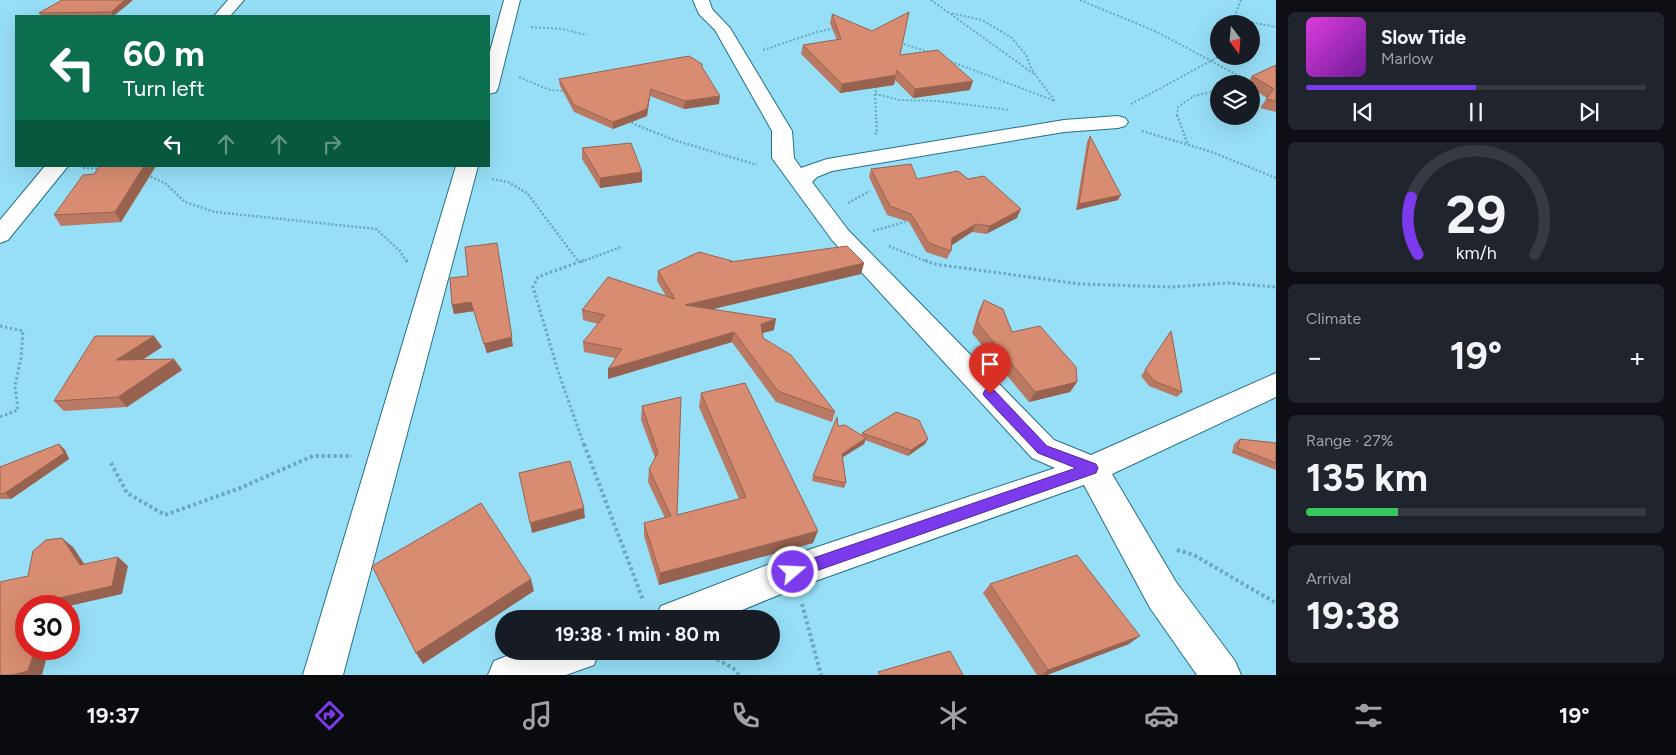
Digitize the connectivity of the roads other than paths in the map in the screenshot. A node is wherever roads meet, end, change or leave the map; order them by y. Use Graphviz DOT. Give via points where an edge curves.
graph roads {
  1 [pos="236,0"];
  2 [pos="512,0"];
  3 [pos="701,0"];
  4 [pos="223,15"];
  5 [pos="490,84"];
  6 [pos="1118,122"];
  7 [pos="57,167"];
  8 [pos="466,171"];
  9 [pos="801,182"];
  10 [pos="0,235"];
  11 [pos="1276,384"];
  12 [pos="1092,468"];
  13 [pos="673,610"];
  14 [pos="553,660"];
  15 [pos="323,675"];
  16 [pos="508,675"];
  17 [pos="1221,675"];
  1 -- 4 [label="street"];
  2 -- 5 [label="street"];
  3 -- 9 [label="street" via="705,11 722,28 782,131 783,158"];
  6 -- 9 [label="street" via="1064,126 826,165 809,172"];
  7 -- 10 [label="street"];
  8 -- 15 [label="street"];
  9 -- 12 [label="street" via="840,234 1043,449"];
  11 -- 12 [label="street"];
  12 -- 13 [label="street" via="793,572"];
  12 -- 17 [label="street" via="1163,596"];
  14 -- 16 [label="street"];
}
